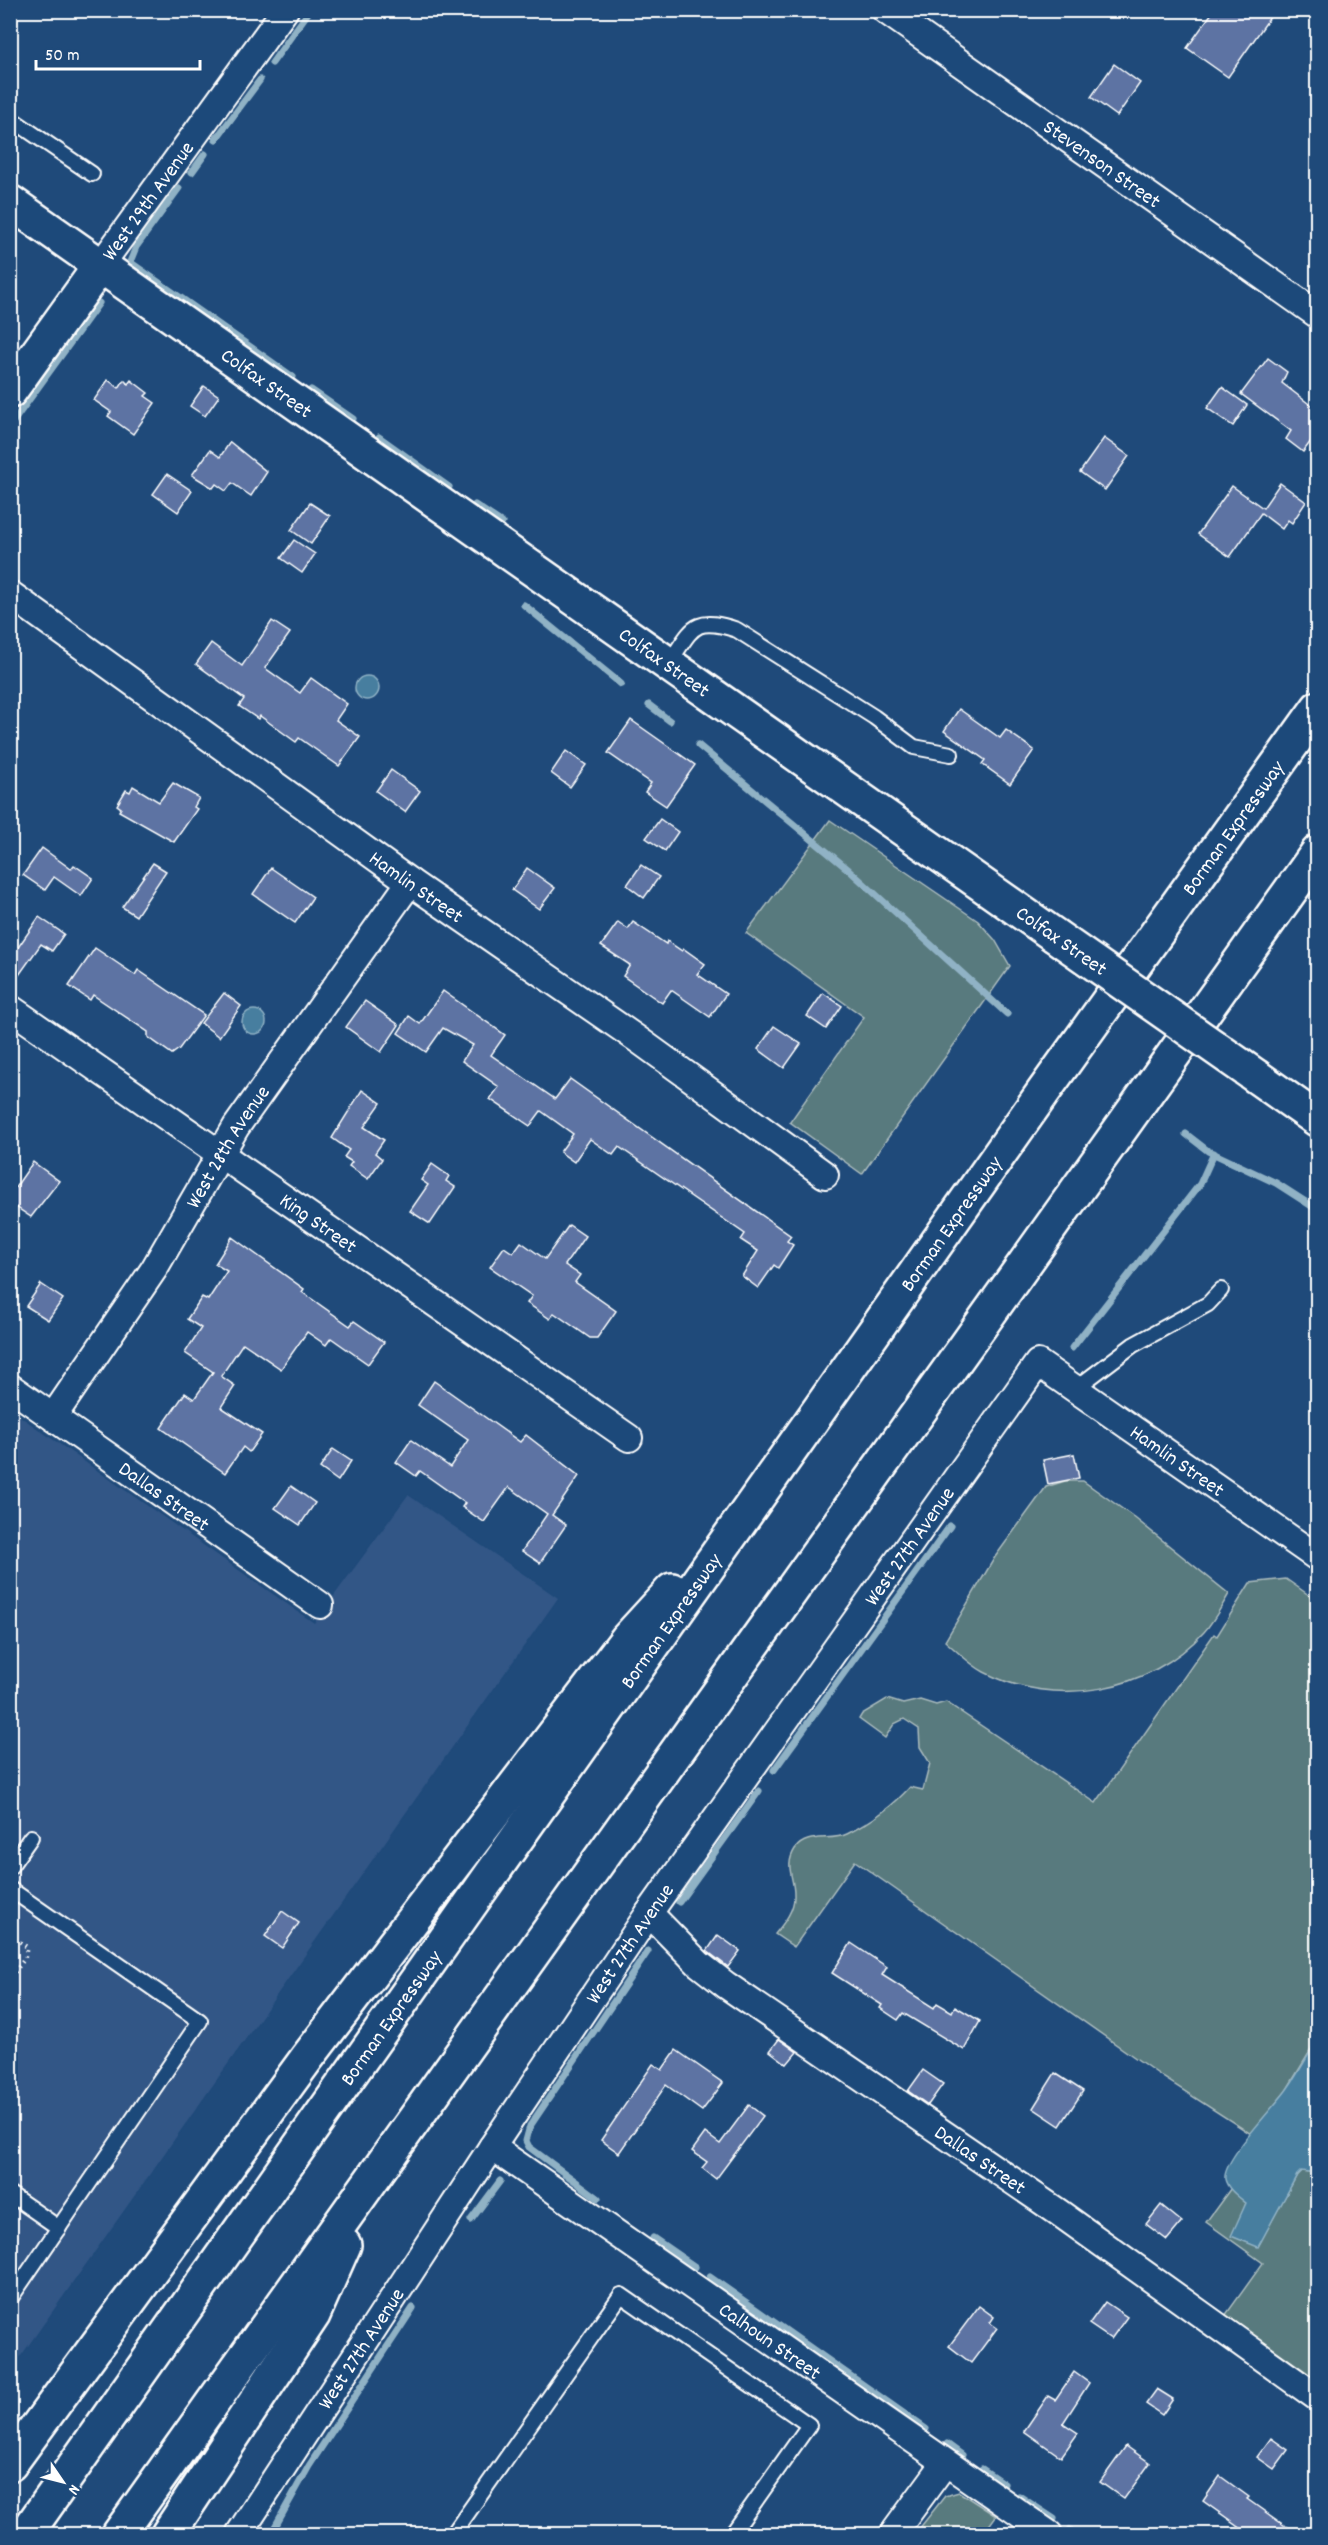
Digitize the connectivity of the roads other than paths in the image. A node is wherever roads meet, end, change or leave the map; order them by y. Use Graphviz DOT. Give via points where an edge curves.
graph roads {
  1 [pos="285,10"];
  2 [pos="885,10"];
  3 [pos="10,118"];
  4 [pos="92,174"];
  5 [pos="10,202"];
  6 [pos="100,266"];
  7 [pos="1317,315"];
  8 [pos="10,391"];
  9 [pos="10,594"];
  10 [pos="668,664"];
  11 [pos="1317,708"];
  12 [pos="951,754"];
  13 [pos="1317,852"];
  14 [pos="410,882"];
  15 [pos="10,1008"];
  16 [pos="1317,1119"];
  17 [pos="220,1154"];
  18 [pos="825,1176"];
  19 [pos="1221,1290"];
  20 [pos="1038,1364"];
  21 [pos="10,1388"];
  22 [pos="1075,1389"];
  23 [pos="53,1417"];
  24 [pos="629,1438"];
  25 [pos="759,1496"];
  26 [pos="1317,1558"];
  27 [pos="320,1605"];
  28 [pos="31,1837"];
  29 [pos="10,1867"];
  30 [pos="10,1889"];
  31 [pos="649,1913"];
  32 [pos="492,2148"];
  33 [pos="372,2181"];
  34 [pos="10,2194"];
  35 [pos="59,2228"];
  36 [pos="10,2299"];
  37 [pos="69,2382"];
  38 [pos="1317,2398"];
  39 [pos="10,2448"];
  40 [pos="945,2463"];
  41 [pos="10,2464"];
  42 [pos="26,2535"];
  43 [pos="119,2535"];
  44 [pos="168,2535"];
  45 [pos="239,2535"];
  46 [pos="453,2535"];
  47 [pos="732,2535"];
  48 [pos="893,2535"];
  49 [pos="1048,2535"];
  1 -- 6 [label="street, West 29th Avenue"];
  2 -- 7 [label="street, Stevenson Street"];
  3 -- 4 [label="lane"];
  5 -- 6 [label="main road, Colfax Street"];
  6 -- 8 [label="main road, West 29th Avenue"];
  6 -- 10 [label="main road, Colfax Street"];
  9 -- 14 [label="street, Hamlin Street"];
  10 -- 12 [label="lane" via="694,628 715,622 737,630 914,747"];
  10 -- 16 [label="main road, Colfax Street, bridge"];
  11 -- 25 [label="main road, Borman Expressway"];
  13 -- 33 [label="main road"];
  14 -- 17 [label="street, West 28th Avenue"];
  14 -- 18 [label="street, Hamlin Street" via="640,1041"];
  15 -- 17 [label="street, King Street"];
  17 -- 23 [label="street, West 28th Avenue" via="154,1269"];
  17 -- 24 [label="street, King Street"];
  19 -- 22 [label="lane" via="1208,1304 1133,1345"];
  20 -- 22 [label="street, Hamlin Street"];
  20 -- 31 [label="street, West 27th Avenue"];
  21 -- 23 [label="street, Dallas Street"];
  22 -- 26 [label="street, Hamlin Street"];
  23 -- 27 [label="street, Dallas Street"];
  25 -- 37 [label="main road" via="627,1639 307,2058"];
  25 -- 42 [label="main road, Borman Expressway"];
  28 -- 29 [label="lane"];
  30 -- 35 [label="lane" via="200,2021"];
  31 -- 32 [label="street, West 27th Avenue"];
  31 -- 38 [label="street, Dallas Street" via="699,1964 726,1985 1058,2212"];
  32 -- 40 [label="street, Calhoun Street"];
  32 -- 45 [label="street, West 27th Avenue"];
  33 -- 43 [label="main road"];
  33 -- 44 [label="main road" via="313,2315"];
  34 -- 35 [label="lane"];
  35 -- 36 [label="lane"];
  37 -- 39 [label="main road"];
  37 -- 41 [label="main road"];
  40 -- 48 [label="street"];
  40 -- 49 [label="street, Calhoun Street"];
  46 -- 47 [label="lane" via="621,2295 809,2425"];
}
